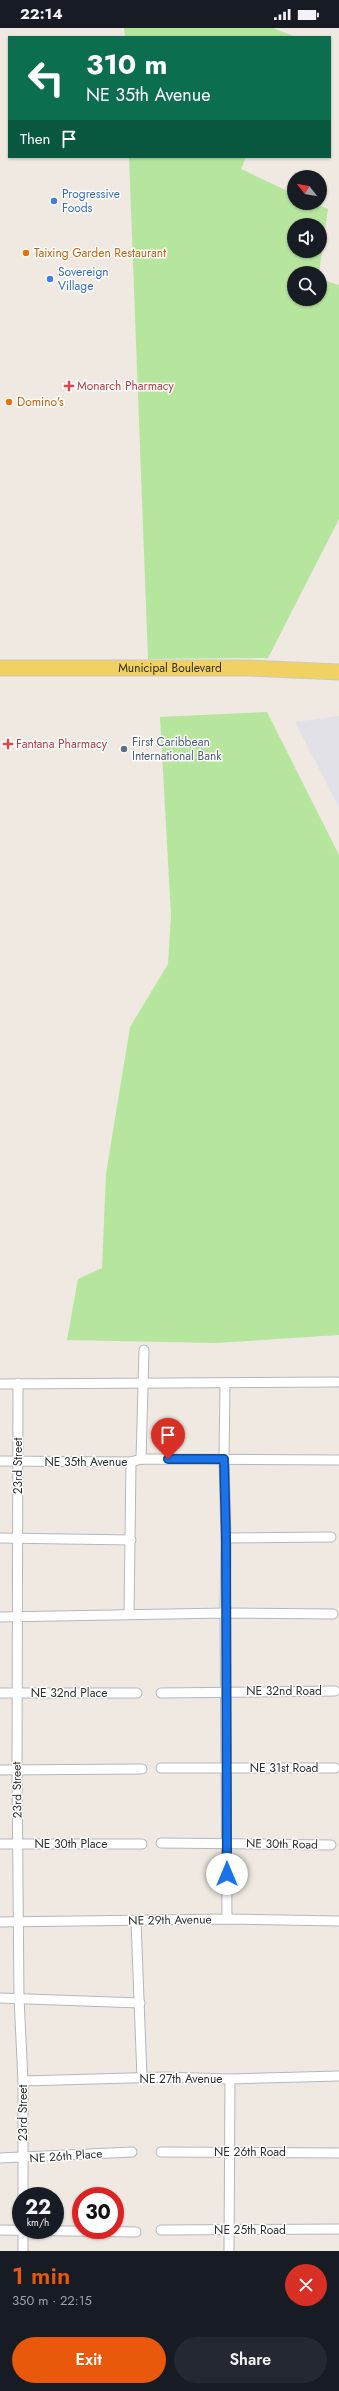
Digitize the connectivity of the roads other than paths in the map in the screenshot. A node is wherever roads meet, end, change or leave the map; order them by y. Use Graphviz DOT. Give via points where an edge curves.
graph roads {
  1 [pos="0,668"];
  2 [pos="339,672"];
  3 [pos="144,1350"];
  4 [pos="143,1382"];
  5 [pos="338,1382"];
  6 [pos="18,1383"];
  7 [pos="225,1383"];
  8 [pos="0,1384"];
  9 [pos="141,1459"];
  10 [pos="224,1459"];
  11 [pos="339,1460"];
  12 [pos="0,1461"];
  13 [pos="17,1461"];
  14 [pos="131,1462"];
  15 [pos="19,1537"];
  16 [pos="331,1537"];
  17 [pos="0,1538"];
  18 [pos="226,1538"];
  19 [pos="131,1540"];
  20 [pos="225,1613"];
  21 [pos="129,1614"];
  22 [pos="333,1614"];
  23 [pos="0,1617"];
  24 [pos="18,1617"];
  25 [pos="335,1691"];
  26 [pos="227,1692"];
  27 [pos="0,1693"];
  28 [pos="17,1693"];
  29 [pos="137,1693"];
  30 [pos="161,1693"];
  31 [pos="161,1768"];
  32 [pos="227,1768"];
  33 [pos="335,1768"];
  34 [pos="17,1769"];
  35 [pos="142,1769"];
  36 [pos="0,1770"];
  37 [pos="161,1843"];
  38 [pos="0,1844"];
  39 [pos="18,1844"];
  40 [pos="142,1844"];
  41 [pos="227,1844"];
  42 [pos="332,1845"];
  43 [pos="227,1919"];
  44 [pos="339,1920"];
  45 [pos="136,1921"];
  46 [pos="0,1922"];
  47 [pos="18,1922"];
  48 [pos="0,1998"];
  49 [pos="19,1998"];
  50 [pos="140,2002"];
  51 [pos="339,2076"];
  52 [pos="142,2078"];
  53 [pos="230,2079"];
  54 [pos="23,2081"];
  55 [pos="228,2151"];
  56 [pos="132,2152"];
  57 [pos="161,2152"];
  58 [pos="339,2153"];
  59 [pos="0,2158"];
  60 [pos="23,2159"];
  61 [pos="23,2187"];
  62 [pos="339,2229"];
  63 [pos="0,2230"];
  64 [pos="12,2230"];
  65 [pos="161,2230"];
  66 [pos="228,2230"];
  67 [pos="64,2231"];
  68 [pos="136,2232"];
  69 [pos="23,2239"];
  70 [pos="23,2251"];
  71 [pos="229,2251"];
  1 -- 2 [label="main road, Municipal Boulevard" via="250,668"];
  3 -- 4 [label="street"];
  4 -- 6 [label="street"];
  4 -- 7 [label="street"];
  4 -- 9 [label="street"];
  5 -- 7 [label="street"];
  6 -- 8 [label="street"];
  6 -- 13 [label="street, 23rd Street"];
  7 -- 10 [label="street"];
  9 -- 10 [label="street, NE 35th Avenue"];
  9 -- 14 [label="street, NE 35th Avenue"];
  10 -- 11 [label="street, NE 35th Avenue"];
  10 -- 18 [label="street"];
  12 -- 13 [label="street, NE 35th Avenue"];
  13 -- 14 [label="street, NE 35th Avenue"];
  13 -- 15 [label="street, 23rd Street"];
  14 -- 19 [label="street"];
  15 -- 17 [label="street"];
  15 -- 19 [label="street"];
  15 -- 24 [label="street, 23rd Street"];
  16 -- 18 [label="street"];
  18 -- 20 [label="street"];
  19 -- 21 [label="street"];
  20 -- 21 [label="street"];
  20 -- 22 [label="street"];
  20 -- 26 [label="street"];
  21 -- 24 [label="street"];
  23 -- 24 [label="street"];
  24 -- 28 [label="street, 23rd Street"];
  25 -- 26 [label="street, NE 32nd Road"];
  26 -- 30 [label="street, NE 32nd Road"];
  26 -- 32 [label="street"];
  27 -- 28 [label="street, NE 32nd Place"];
  28 -- 29 [label="street, NE 32nd Place"];
  28 -- 34 [label="street, 23rd Street"];
  31 -- 32 [label="street, NE 31st Road"];
  32 -- 33 [label="street, NE 31st Road"];
  32 -- 41 [label="street"];
  34 -- 35 [label="street"];
  34 -- 36 [label="street"];
  34 -- 39 [label="street, 23rd Street"];
  37 -- 41 [label="street, NE 30th Road"];
  38 -- 39 [label="street, NE 30th Place"];
  39 -- 40 [label="street, NE 30th Place"];
  39 -- 47 [label="street, 23rd Street"];
  41 -- 42 [label="street, NE 30th Road"];
  41 -- 43 [label="street"];
  43 -- 44 [label="street, NE 29th Avenue"];
  43 -- 45 [label="street, NE 29th Avenue"];
  45 -- 47 [label="street, NE 29th Avenue"];
  45 -- 50 [label="street"];
  46 -- 47 [label="street, NE 29th Avenue"];
  47 -- 49 [label="street, 23rd Street"];
  48 -- 49 [label="street"];
  49 -- 50 [label="street"];
  49 -- 54 [label="street, 23rd Street"];
  50 -- 52 [label="street"];
  51 -- 53 [label="street, NE 27th Avenue"];
  52 -- 53 [label="street, NE 27th Avenue"];
  52 -- 54 [label="street, NE 27th Avenue"];
  53 -- 55 [label="street"];
  54 -- 60 [label="street, 23rd Street"];
  55 -- 57 [label="street, NE 26th Road"];
  55 -- 58 [label="street, NE 26th Road"];
  55 -- 66 [label="street"];
  56 -- 60 [label="street, NE 26th Place"];
  59 -- 60 [label="street, NE 26th Place"];
  60 -- 61 [label="street, 23rd Street"];
  62 -- 66 [label="street, NE 25th Road"];
  63 -- 64 [label="street"];
  65 -- 66 [label="street, NE 25th Road"];
  66 -- 71 [label="street"];
  67 -- 68 [label="street"];
  69 -- 70 [label="street"];
}
